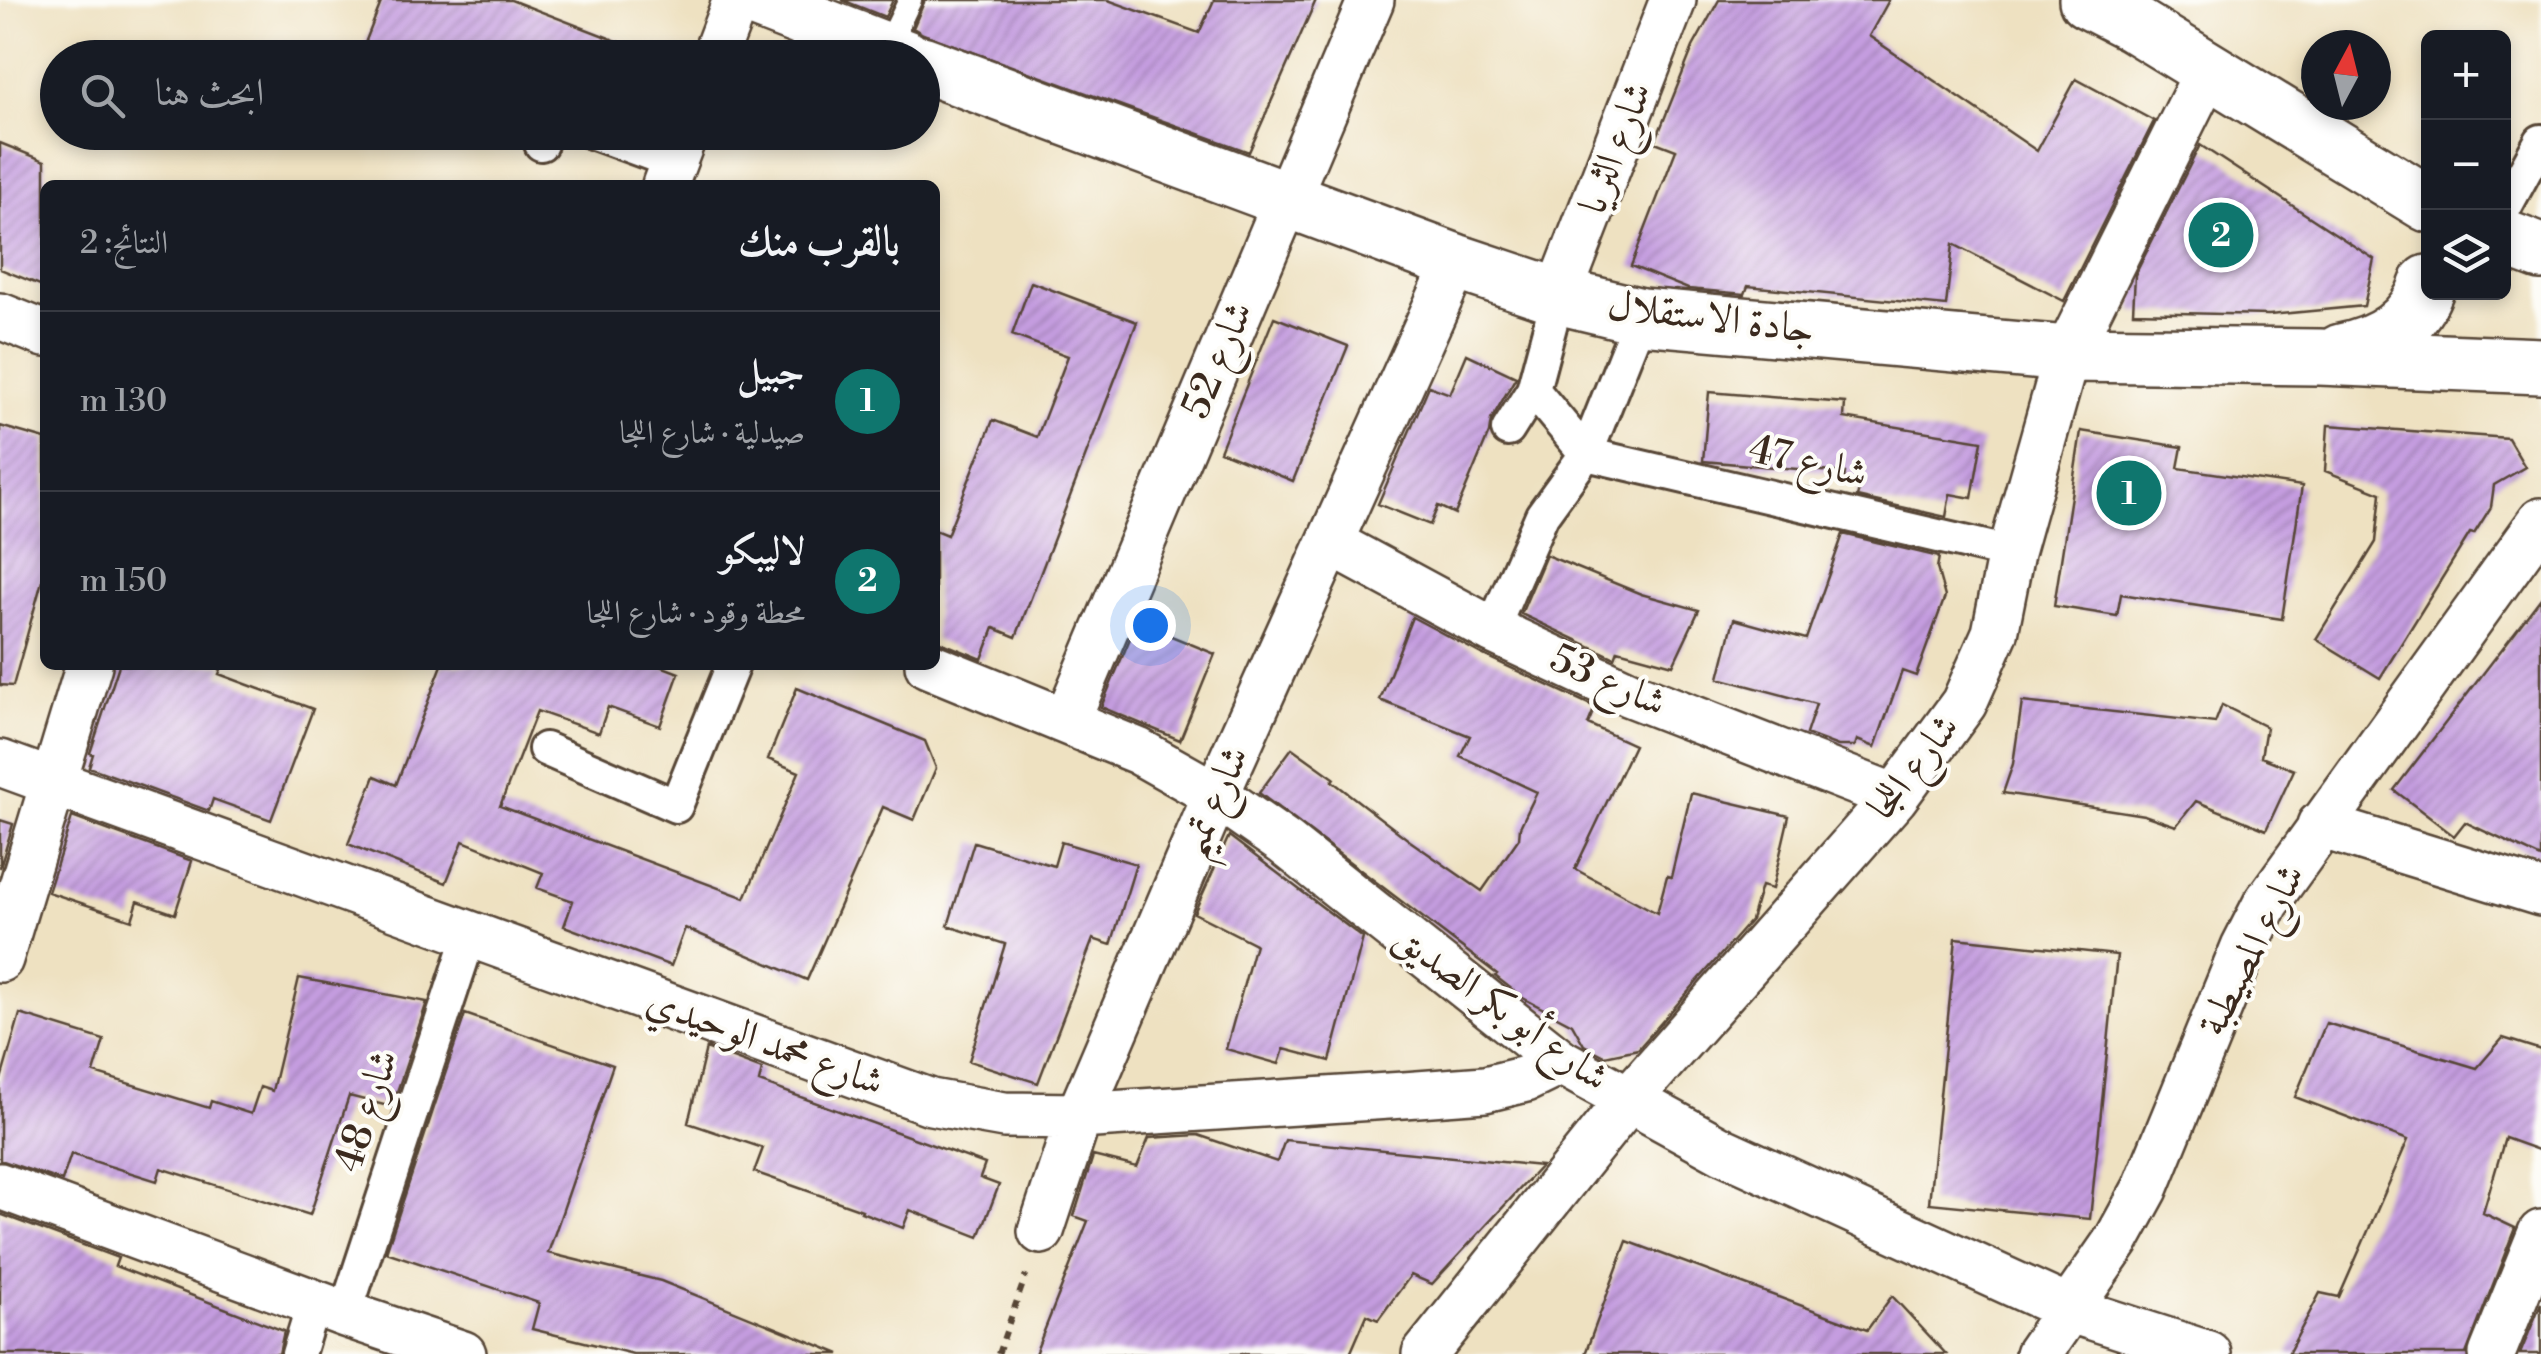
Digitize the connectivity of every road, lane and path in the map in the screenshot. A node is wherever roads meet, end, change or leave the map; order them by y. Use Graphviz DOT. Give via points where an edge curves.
graph roads {
  1 [pos="736,0"];
  2 [pos="755,0"];
  3 [pos="910,0"];
  4 [pos="1371,0"];
  5 [pos="1673,0"];
  6 [pos="2122,8"];
  7 [pos="721,40"];
  8 [pos="860,40"];
  9 [pos="906,40"];
  10 [pos="940,70"];
  11 [pos="2208,70"];
  12 [pos="2541,141"];
  13 [pos="644,150"];
  14 [pos="674,160"];
  15 [pos="2511,196"];
  16 [pos="1286,198"];
  17 [pos="2421,200"];
  18 [pos="2511,241"];
  19 [pos="2541,252"];
  20 [pos="1456,262"];
  21 [pos="2421,295"];
  22 [pos="1558,296"];
  23 [pos="0,316"];
  24 [pos="1642,316"];
  25 [pos="40,332"];
  26 [pos="2066,354"];
  27 [pos="2319,357"];
  28 [pos="2541,366"];
  29 [pos="1533,390"];
  30 [pos="1508,430"];
  31 [pos="1586,454"];
  32 [pos="2541,521"];
  33 [pos="1331,543"];
  34 [pos="2011,553"];
  35 [pos="1492,630"];
  36 [pos="87,670"];
  37 [pos="731,670"];
  38 [pos="940,670"];
  39 [pos="1067,720"];
  40 [pos="545,750"];
  41 [pos="0,763"];
  42 [pos="51,782"];
  43 [pos="1216,795"];
  44 [pos="1895,797"];
  45 [pos="2320,825"];
  46 [pos="2541,893"];
  47 [pos="470,935"];
  48 [pos="0,959"];
  49 [pos="1561,1062"];
  50 [pos="1628,1100"];
  51 [pos="1079,1116"];
  52 [pos="0,1186"];
  53 [pos="1041,1231"];
  54 [pos="2541,1233"];
  55 [pos="330,1308"];
  56 [pos="2072,1310"];
  57 [pos="298,1354"];
  58 [pos="463,1354"];
  59 [pos="998,1354"];
  60 [pos="1425,1354"];
  61 [pos="2038,1354"];
  62 [pos="2208,1354"];
  63 [pos="2492,1354"];
  1 -- 7 [label="street"];
  2 -- 8 [label="main road, جادة الاستقلال"];
  3 -- 9 [label="lane"];
  4 -- 16 [label="street, شارع 52"];
  5 -- 22 [label="street, شارع الثريا"];
  6 -- 11 [label="main road"];
  10 -- 16 [label="main road, جادة الاستقلال"];
  11 -- 17 [label="main road"];
  11 -- 26 [label="street, شارع اللجا"];
  12 -- 15 [label="street"];
  13 -- 14 [label="street"];
  16 -- 20 [label="main road, جادة الاستقلال"];
  16 -- 39 [label="street, شارع 52"];
  18 -- 19 [label="main road"];
  20 -- 22 [label="main road, جادة الاستقلال"];
  20 -- 33 [label="street, شارع تميم"];
  21 -- 27 [label="main road" via="2404,324 2384,338"];
  22 -- 24 [label="main road, جادة الاستقلال"];
  22 -- 29 [label="street"];
  23 -- 25 [label="street"];
  24 -- 26 [label="main road, جادة الاستقلال"];
  24 -- 31 [label="street"];
  26 -- 27 [label="main road, جادة الاستقلال"];
  26 -- 34 [label="street, شارع اللجا"];
  27 -- 28 [label="main road, جادة الاستقلال"];
  29 -- 30 [label="street"];
  29 -- 31 [label="street"];
  31 -- 34 [label="street, شارع 47"];
  31 -- 35 [label="street" via="1542,514"];
  32 -- 45 [label="street, شارع المصيطبة"];
  33 -- 35 [label="street, شارع 53"];
  33 -- 43 [label="street, شارع تميم"];
  34 -- 44 [label="street, شارع اللجا" via="1983,666"];
  35 -- 44 [label="street, شارع 53" via="1630,694"];
  36 -- 42 [label="street"];
  37 -- 40 [label="street" via="676,806"];
  38 -- 39 [label="street, شارع أبو بكر الصديق"];
  39 -- 43 [label="street, شارع أبو بكر الصديق"];
  41 -- 42 [label="street, شارع محمد الوحيدي"];
  42 -- 47 [label="street, شارع محمد الوحيدي"];
  42 -- 48 [label="street"];
  43 -- 49 [label="street, شارع أبو بكر الصديق"];
  43 -- 51 [label="street, شارع تميم"];
  44 -- 50 [label="street, شارع اللجا"];
  45 -- 46 [label="street"];
  45 -- 56 [label="street, شارع المصيطبة" via="2252,932 2145,1189"];
  47 -- 51 [label="street, شارع محمد الوحيدي" via="930,1102 1004,1115"];
  47 -- 55 [label="street, شارع 48"];
  49 -- 50 [label="street, شارع أبو بكر الصديق"];
  49 -- 51 [label="street, شارع محمد الوحيدي" via="1485,1089"];
  50 -- 56 [label="street, شارع أبو بكر الصديق" via="1722,1151"];
  50 -- 60 [label="street, شارع اللجا"];
  51 -- 53 [label="street, شارع تميم"];
  52 -- 55 [label="street"];
  53 -- 59 [label="path"];
  54 -- 63 [label="street"];
  55 -- 57 [label="street, شارع 48"];
  55 -- 58 [label="street"];
  56 -- 61 [label="street, شارع المصيطبة"];
  56 -- 62 [label="street, شارع أبو بكر الصديق"];
}
